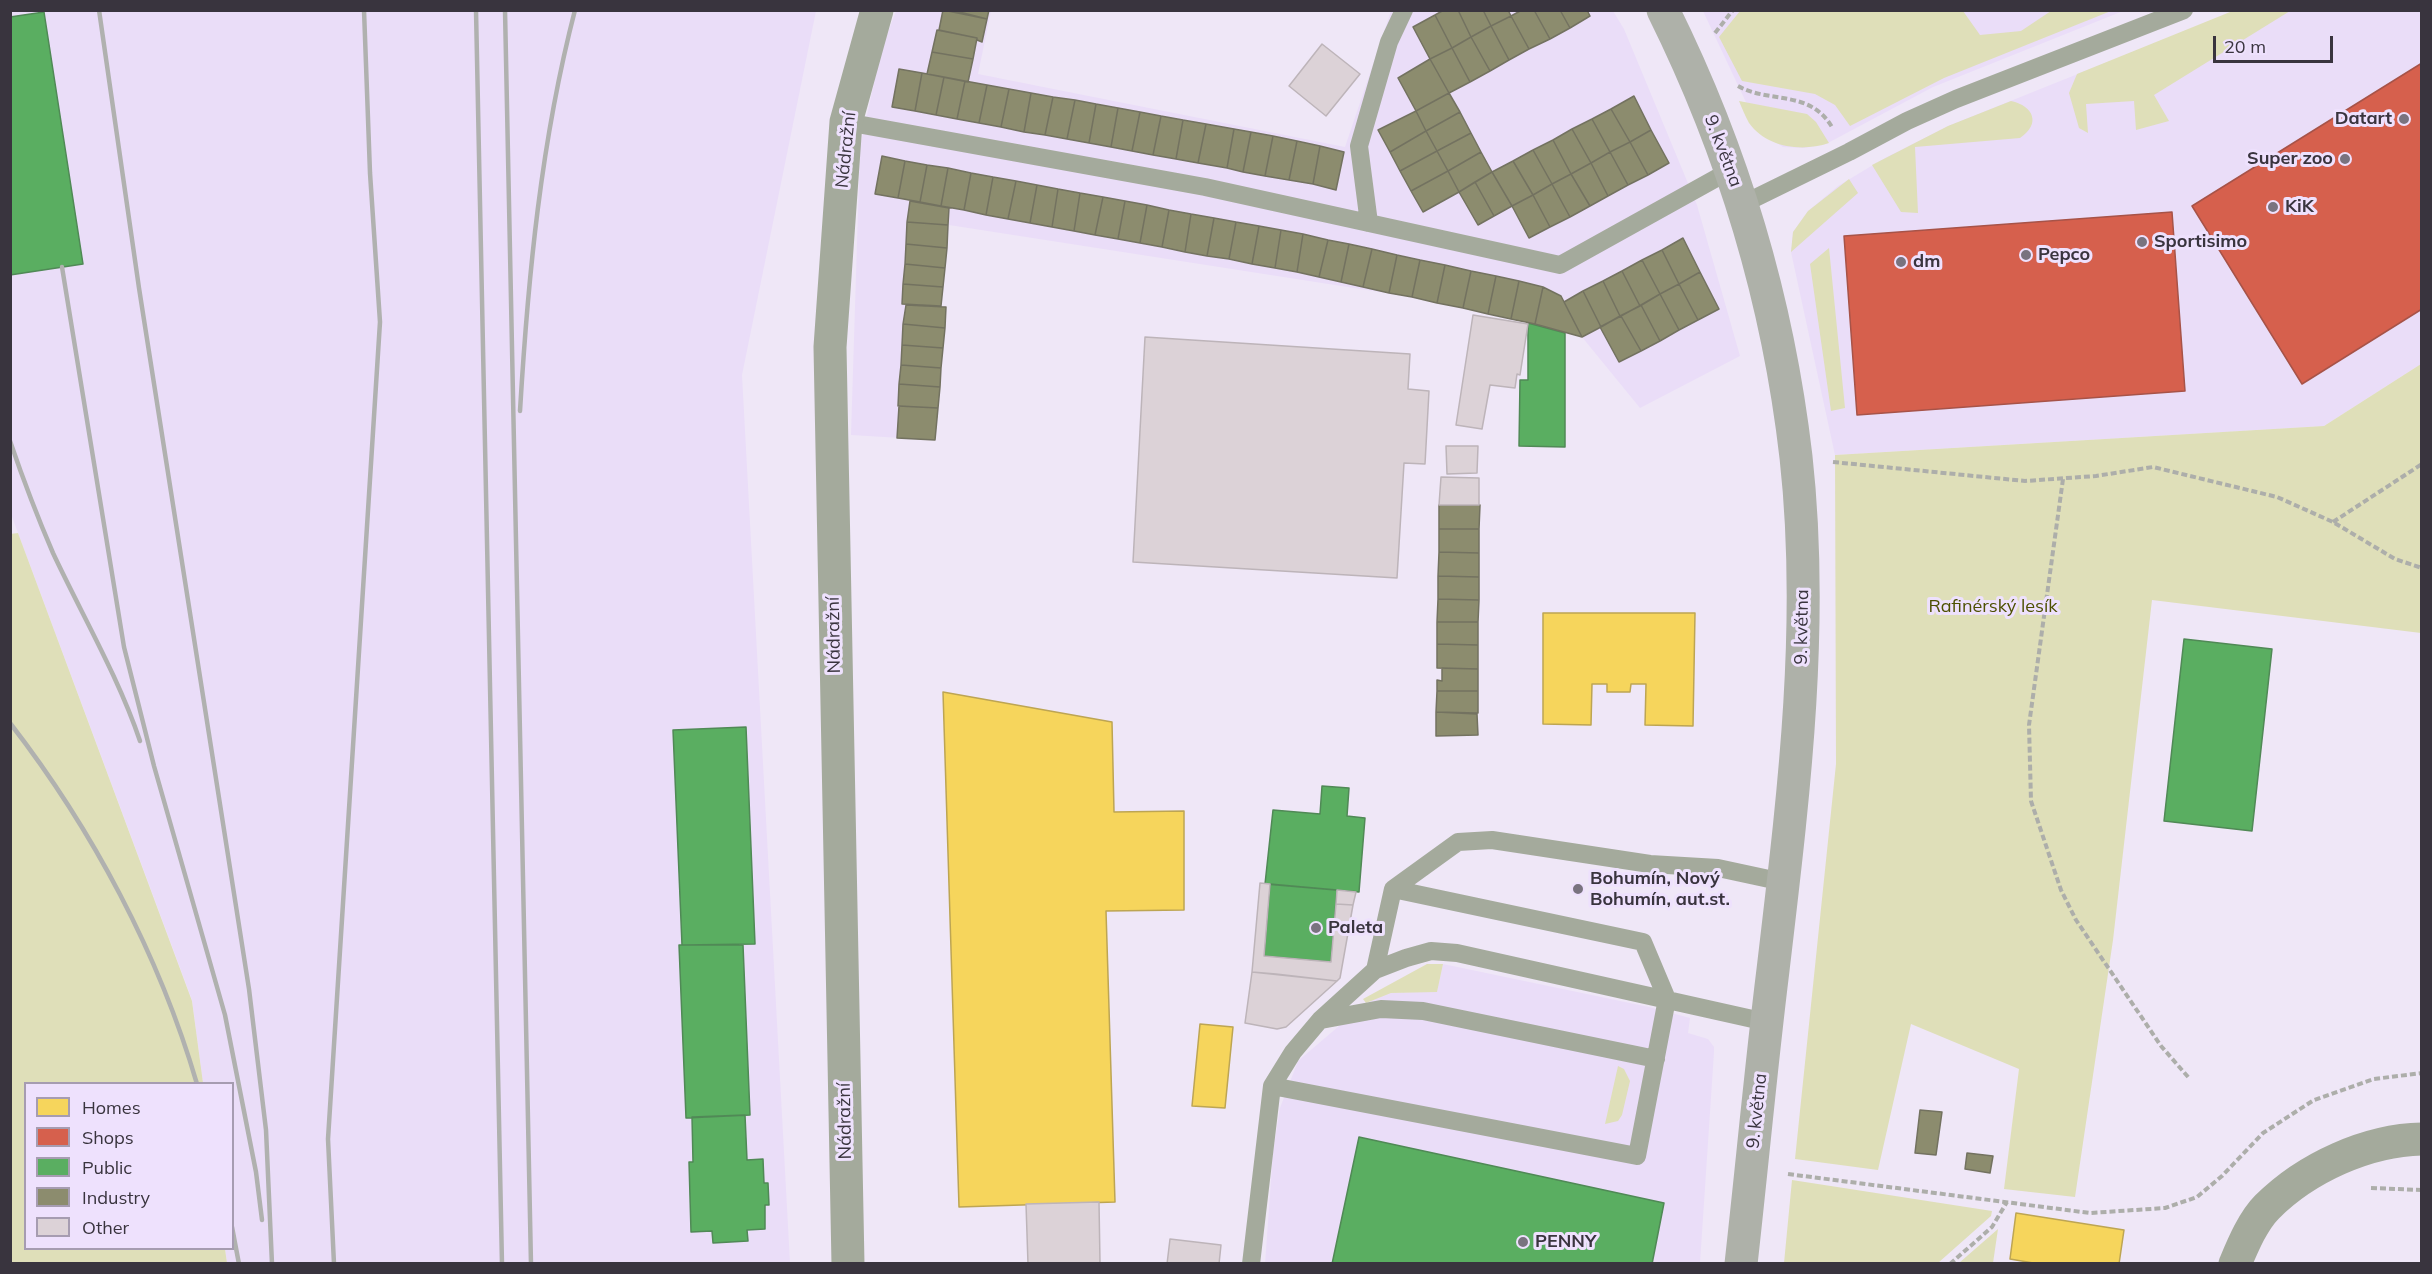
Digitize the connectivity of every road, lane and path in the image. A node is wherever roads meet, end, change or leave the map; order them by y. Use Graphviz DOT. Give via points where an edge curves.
graph roads {
  1 [pos="877,10"];
  2 [pos="1404,10"];
  3 [pos="1663,10"];
  4 [pos="1733,10"];
  5 [pos="2184,10"];
  6 [pos="1707,28"];
  7 [pos="1734,78"];
  8 [pos="846,122"];
  9 [pos="1849,152"];
  10 [pos="1731,170"];
  11 [pos="1743,204"];
  12 [pos="1369,223"];
  13 [pos="1796,458"];
  14 [pos="2421,464"];
  15 [pos="2063,479"];
  16 [pos="2333,522"];
  17 [pos="2421,568"];
  18 [pos="1783,882"];
  19 [pos="1393,889"];
  20 [pos="1375,970"];
  21 [pos="1667,999"];
  22 [pos="1320,1020"];
  23 [pos="1766,1022"];
  24 [pos="1656,1059"];
  25 [pos="2421,1073"];
  26 [pos="2189,1078"];
  27 [pos="1272,1086"];
  28 [pos="2421,1139"];
  29 [pos="1751,1169"];
  30 [pos="2369,1188"];
  31 [pos="2421,1190"];
  32 [pos="2007,1202"];
  33 [pos="848,1263"];
  34 [pos="1251,1263"];
  35 [pos="1741,1263"];
  36 [pos="1950,1263"];
  37 [pos="2235,1263"];
  1 -- 8 [label="street, Nádražní"];
  2 -- 12 [label="lane" via="1389,42 1359,146"];
  3 -- 10 [label="street, 9. května" via="1689,63"];
  4 -- 6 [label="path" via="1712,38"];
  5 -- 9 [label="lane" via="1956,99"];
  7 -- 9 [label="path" via="1739,88 1811,105 1824,114"];
  8 -- 12 [label="lane" via="1205,187"];
  8 -- 33 [label="street, Nádražní" via="830,347"];
  9 -- 11 [label="lane"];
  10 -- 11 [label="street, 9. května"];
  10 -- 12 [label="lane" via="1560,265"];
  11 -- 13 [label="street, 9. května" via="1778,340"];
  13 -- 15 [label="path" via="2025,482"];
  13 -- 18 [label="street, 9. května" via="1803,579 1800,712"];
  14 -- 16 [label="path"];
  15 -- 16 [label="path" via="2153,467 2277,497"];
  15 -- 26 [label="path" via="2029,725 2031,801 2061,890 2076,920 2161,1046"];
  16 -- 17 [label="path" via="2395,559"];
  18 -- 19 [label="lane" via="1718,868 1650,864 1492,840 1458,842"];
  18 -- 23 [label="street, 9. května"];
  19 -- 20 [label="lane"];
  19 -- 21 [label="lane" via="1643,942"];
  20 -- 21 [label="lane" via="1431,951 1457,953"];
  20 -- 22 [label="lane"];
  21 -- 23 [label="lane"];
  21 -- 24 [label="lane"];
  22 -- 24 [label="lane" via="1381,1009 1423,1011"];
  22 -- 27 [label="lane" via="1293,1052"];
  23 -- 29 [label="street, 9. května"];
  24 -- 27 [label="lane" via="1637,1156"];
  25 -- 32 [label="path" via="2374,1079 2314,1100 2264,1133 2196,1197 2165,1208 2090,1213"];
  27 -- 34 [label="lane"];
  28 -- 37 [label="street" via="2372,1146 2325,1165 2299,1181 2266,1208"];
  29 -- 32 [label="path"];
  29 -- 35 [label="street, 9. května"];
  30 -- 31 [label="path"];
  32 -- 36 [label="path" via="1992,1227"];
}
